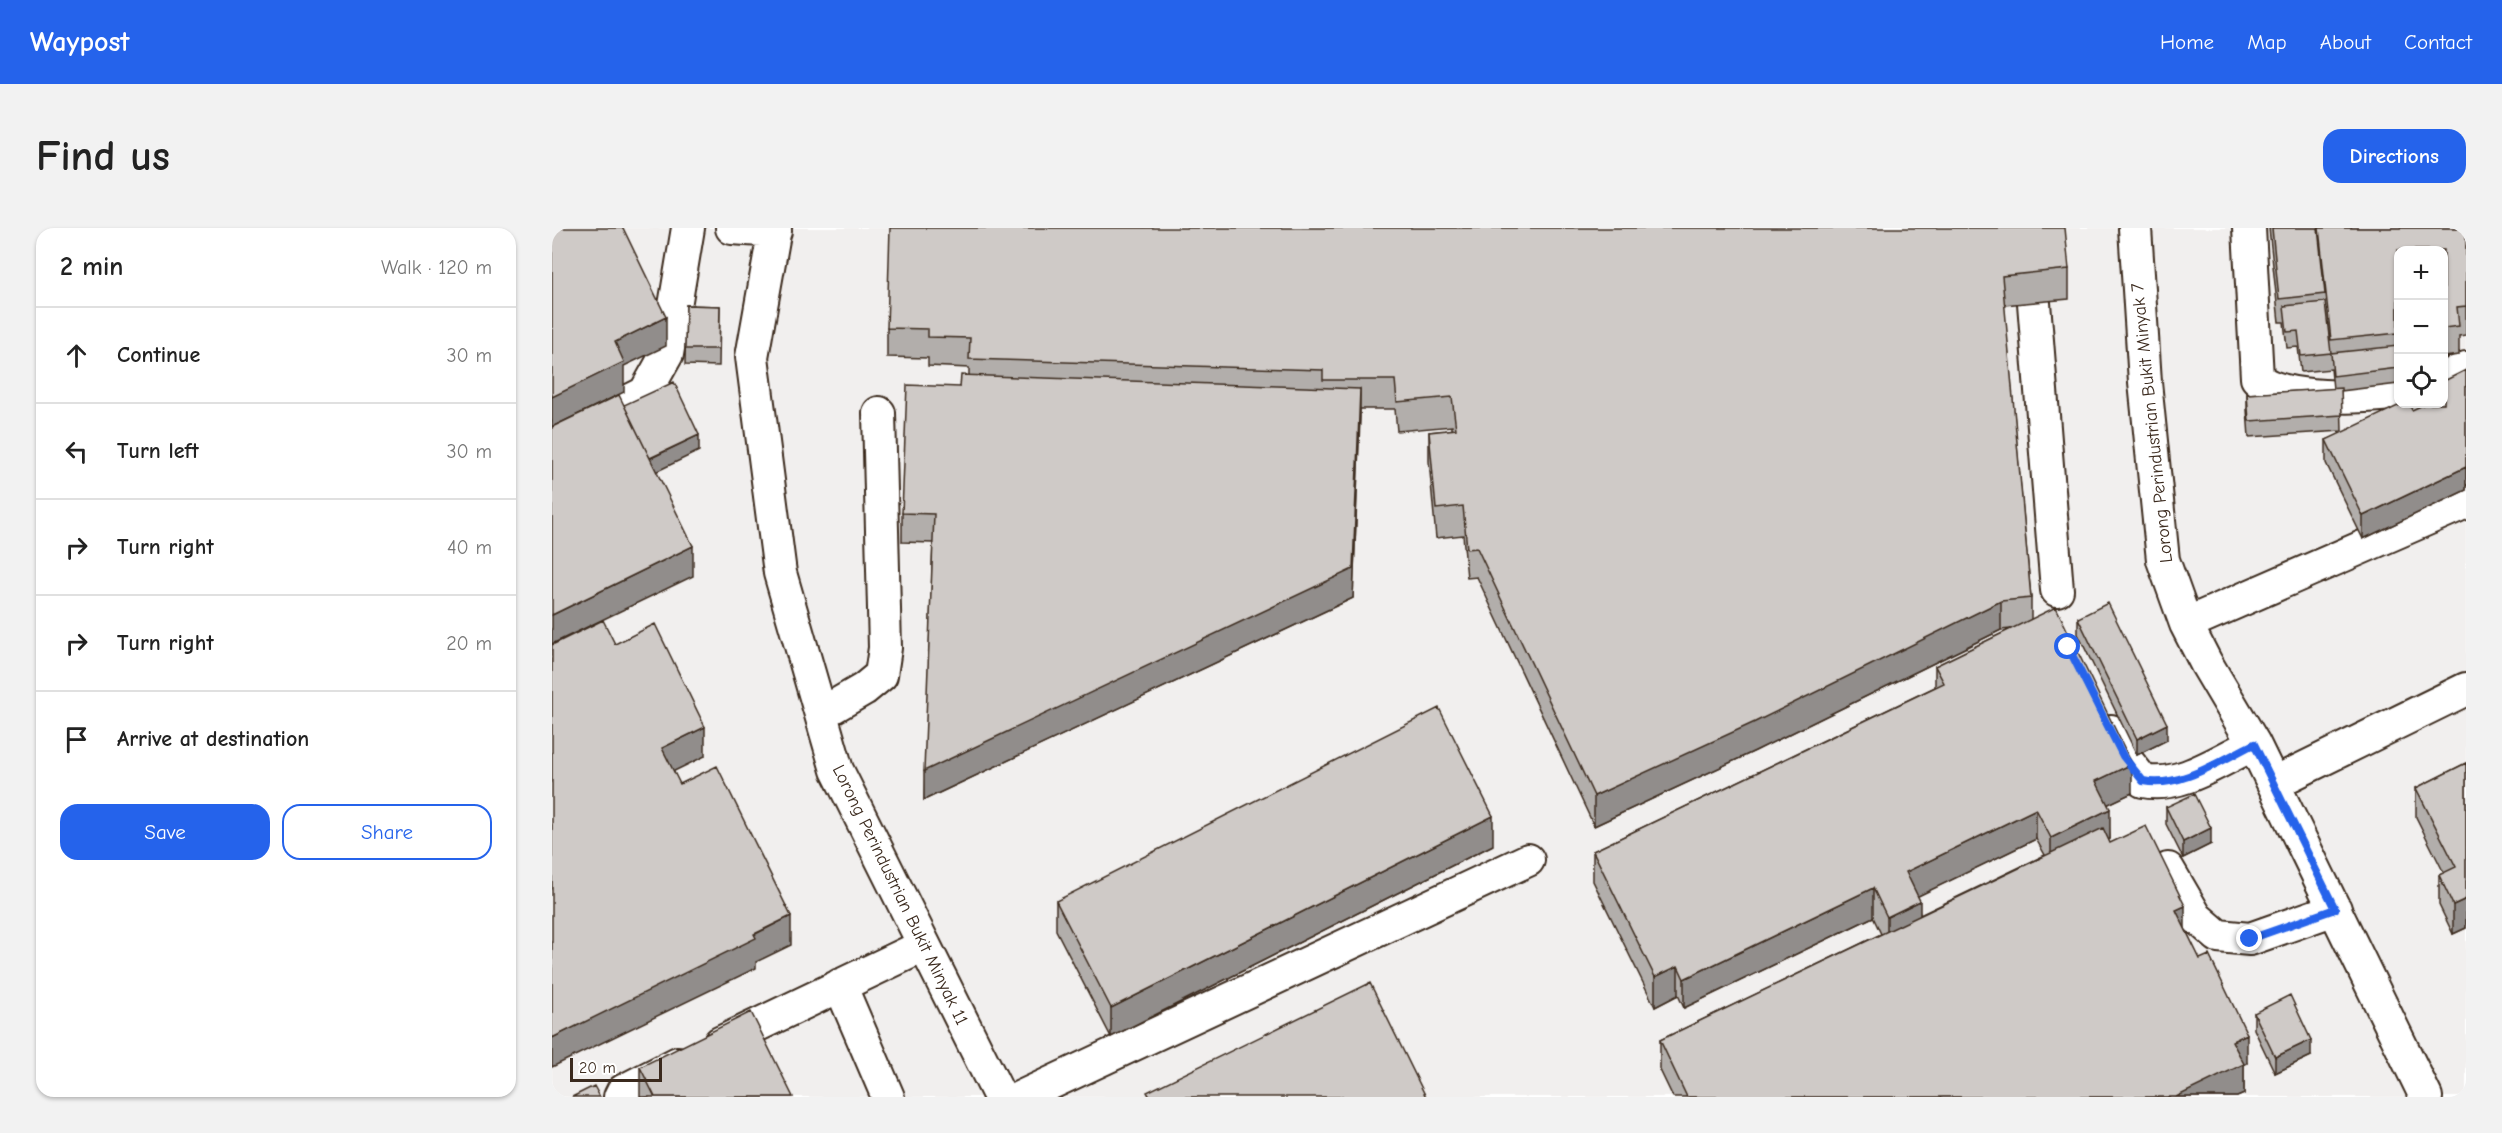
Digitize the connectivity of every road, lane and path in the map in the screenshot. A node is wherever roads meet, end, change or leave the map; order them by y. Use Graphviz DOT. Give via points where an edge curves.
graph roads {
  1 [pos="688,228"];
  2 [pos="732,228"];
  3 [pos="2134,228"];
  4 [pos="2249,228"];
  5 [pos="775,230"];
  6 [pos="2034,303"];
  7 [pos="2466,368"];
  8 [pos="2448,376"];
  9 [pos="2394,394"];
  10 [pos="879,413"];
  11 [pos="552,440"];
  12 [pos="2466,502"];
  13 [pos="2057,590"];
  14 [pos="2187,624"];
  15 [pos="2466,689"];
  16 [pos="2098,706"];
  17 [pos="821,714"];
  18 [pos="2254,744"];
  19 [pos="2274,783"];
  20 [pos="1528,860"];
  21 [pos="2168,869"];
  22 [pos="2335,909"];
  23 [pos="923,946"];
  24 [pos="840,985"];
  25 [pos="621,1097"];
  26 [pos="888,1097"];
  27 [pos="1000,1097"];
  28 [pos="1021,1097"];
  29 [pos="2426,1097"];
  1 -- 11 [label="street" via="667,354 645,393"];
  2 -- 5 [label="street"];
  3 -- 14 [label="street, Lorong Perindustrian Bukit Minyak 7" via="2163,560"];
  4 -- 9 [label="street" via="2257,378 2265,386 2288,394"];
  5 -- 17 [label="street, Lorong Perindustrian Bukit Minyak 11" via="752,357 780,573"];
  6 -- 13 [label="street"];
  7 -- 8 [label="street"];
  10 -- 17 [label="street" via="885,648 881,675"];
  12 -- 14 [label="street"];
  14 -- 18 [label="street, Lorong Perindustrian Bukit Minyak 7"];
  15 -- 19 [label="street"];
  16 -- 18 [label="street" via="2123,756 2143,781 2160,784 2177,780"];
  17 -- 23 [label="street, Lorong Perindustrian Bukit Minyak 11" via="837,770"];
  18 -- 19 [label="street, Lorong Perindustrian Bukit Minyak 7"];
  19 -- 22 [label="street, Lorong Perindustrian Bukit Minyak 7"];
  20 -- 28 [label="street"];
  21 -- 22 [label="street" via="2196,917 2218,936 2250,939"];
  22 -- 29 [label="street, Lorong Perindustrian Bukit Minyak 7"];
  23 -- 24 [label="street"];
  23 -- 27 [label="street, Lorong Perindustrian Bukit Minyak 11"];
  24 -- 25 [label="street" via="655,1074 623,1091"];
  24 -- 26 [label="street"];
}
